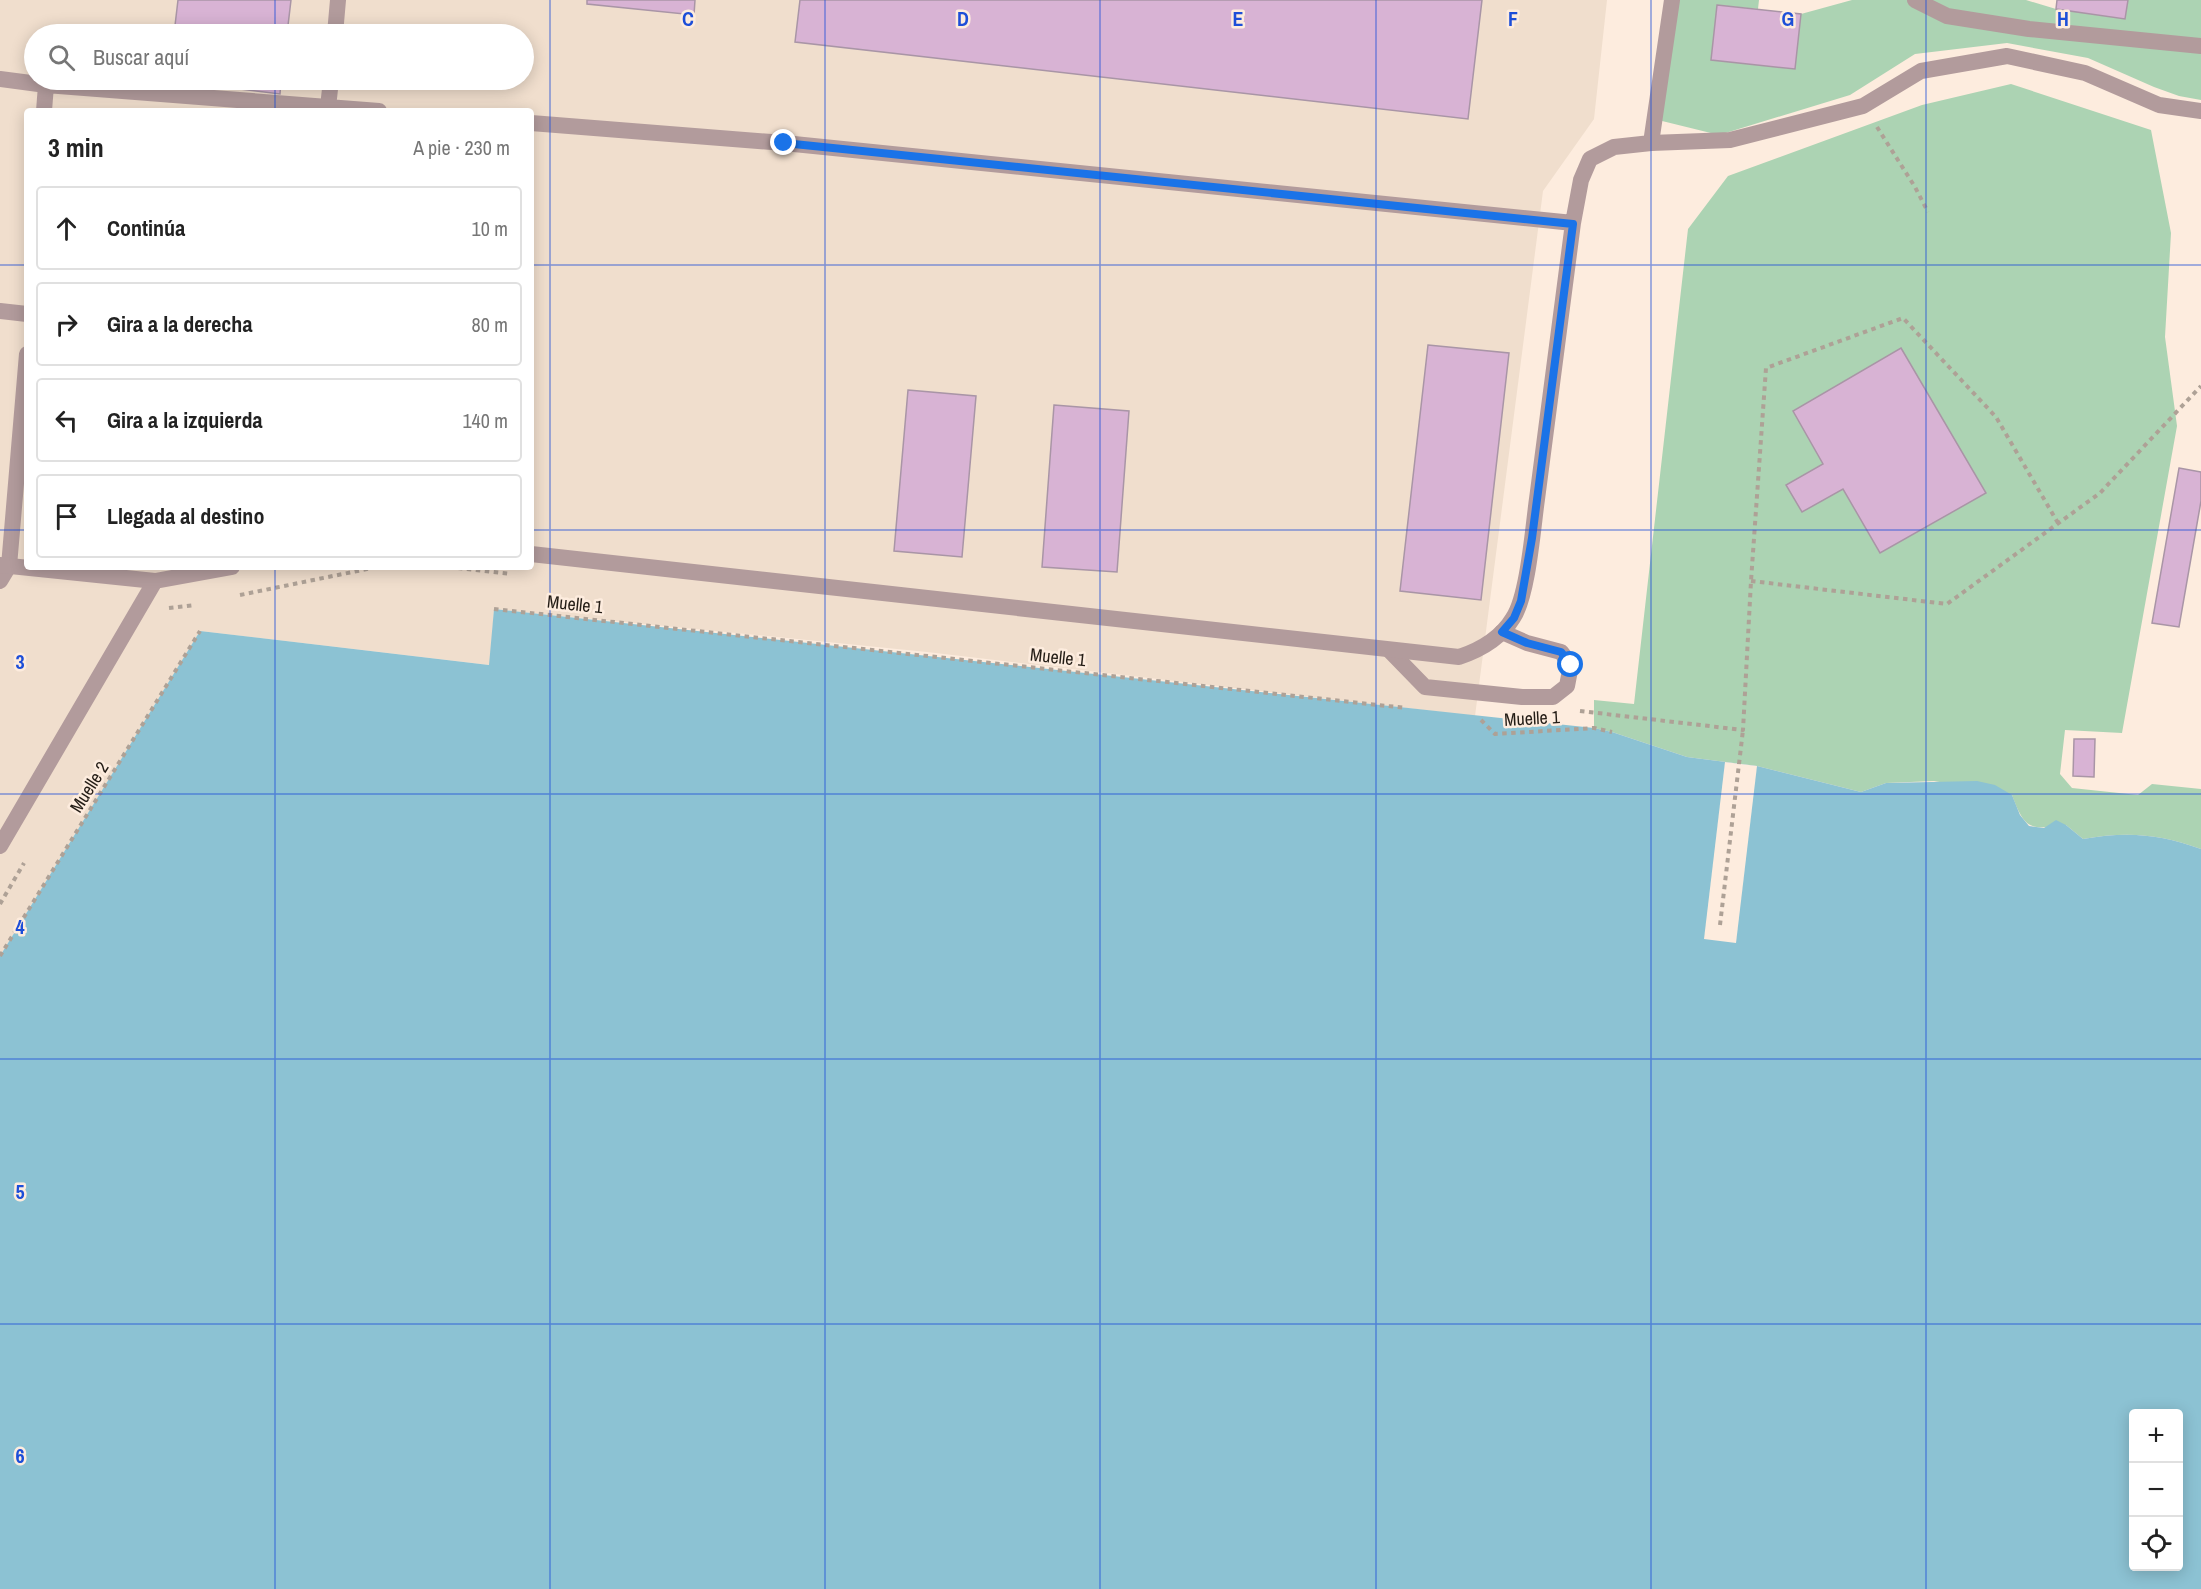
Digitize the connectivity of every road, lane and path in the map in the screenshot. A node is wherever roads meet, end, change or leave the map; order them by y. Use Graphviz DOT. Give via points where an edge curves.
graph roads {
  1 [pos="338,0"];
  2 [pos="1672,0"];
  3 [pos="1915,0"];
  4 [pos="336,24"];
  5 [pos="2201,46"];
  6 [pos="0,79"];
  7 [pos="24,82"];
  8 [pos="46,90"];
  9 [pos="110,90"];
  10 [pos="330,90"];
  11 [pos="1863,106"];
  12 [pos="328,107"];
  13 [pos="44,108"];
  14 [pos="341,108"];
  15 [pos="2201,111"];
  16 [pos="534,123"];
  17 [pos="1651,143"];
  18 [pos="1928,212"];
  19 [pos="1573,224"];
  20 [pos="0,311"];
  21 [pos="24,314"];
  22 [pos="24,382"];
  23 [pos="2201,386"];
  24 [pos="2058,523"];
  25 [pos="534,554"];
  26 [pos="4,566"];
  27 [pos="24,568"];
  28 [pos="44,570"];
  29 [pos="215,570"];
  30 [pos="476,570"];
  31 [pos="520,575"];
  32 [pos="0,581"];
  33 [pos="155,581"];
  34 [pos="1751,581"];
  35 [pos="494,609"];
  36 [pos="200,631"];
  37 [pos="1502,632"];
  38 [pos="1389,650"];
  39 [pos="1416,709"];
  40 [pos="1571,711"];
  41 [pos="1476,716"];
  42 [pos="1743,730"];
  43 [pos="1612,732"];
  44 [pos="0,846"];
  45 [pos="1720,925"];
  46 [pos="0,956"];
  1 -- 4 [label="street"];
  2 -- 17 [label="street"];
  3 -- 5 [label="street" via="1947,16 2029,29"];
  6 -- 7 [label="street"];
  8 -- 13 [label="street"];
  9 -- 12 [label="street"];
  10 -- 12 [label="street"];
  11 -- 15 [label="street" via="1921,71 2007,56 2085,73 2159,105"];
  11 -- 17 [label="street" via="1730,140"];
  11 -- 18 [label="path"];
  12 -- 14 [label="street"];
  16 -- 19 [label="street" via="784,143"];
  17 -- 19 [label="street" via="1614,147 1590,159 1581,180"];
  19 -- 37 [label="street" via="1532,538 1521,601"];
  20 -- 21 [label="street"];
  22 -- 26 [label="street"];
  23 -- 24 [label="path" via="2100,492"];
  24 -- 34 [label="path" via="1947,604"];
  24 -- 34 [label="path" via="1996,417 1903,318 1766,368"];
  25 -- 38 [label="street"];
  26 -- 27 [label="street"];
  26 -- 32 [label="street"];
  28 -- 33 [label="street"];
  29 -- 33 [label="street"];
  30 -- 31 [label="path"];
  33 -- 44 [label="street"];
  34 -- 42 [label="path"];
  35 -- 39 [label="path, Muelle 1"];
  36 -- 46 [label="path, Muelle 2"];
  37 -- 38 [label="street" via="1489,644 1459,657"];
  37 -- 38 [label="street" via="1561,652 1571,665 1567,686 1553,697 1425,687"];
  40 -- 42 [label="path"];
  41 -- 43 [label="path, Muelle 1" via="1495,734 1594,728"];
  42 -- 45 [label="path"];
}
